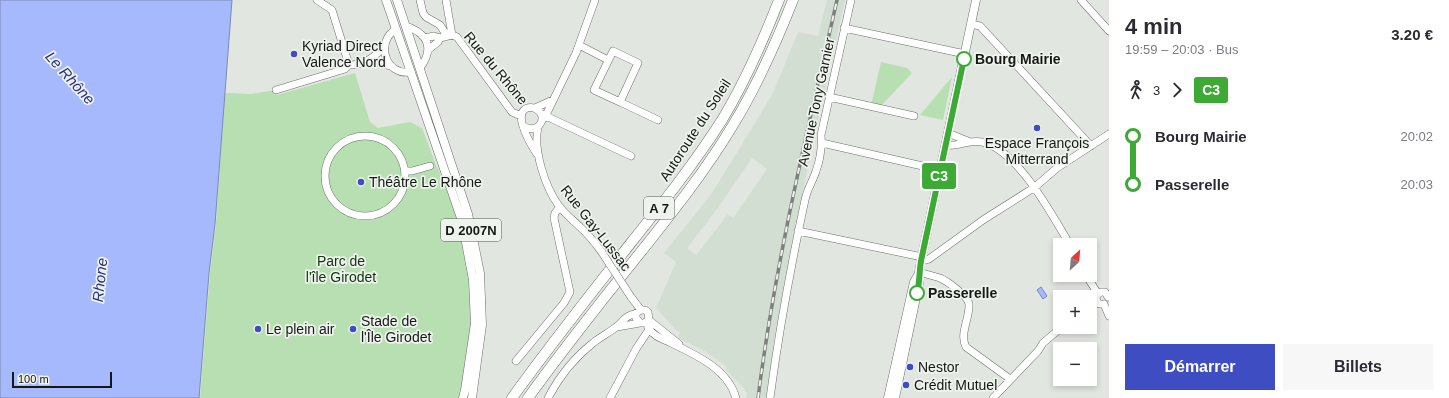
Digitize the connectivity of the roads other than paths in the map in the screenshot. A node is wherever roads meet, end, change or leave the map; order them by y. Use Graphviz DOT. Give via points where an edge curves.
graph roads {
  1 [pos="317,0"];
  2 [pos="386,0"];
  3 [pos="397,0"];
  4 [pos="420,0"];
  5 [pos="446,0"];
  6 [pos="595,0"];
  7 [pos="779,0"];
  8 [pos="793,0"];
  9 [pos="851,0"];
  10 [pos="976,0"];
  11 [pos="1080,0"];
  12 [pos="971,24"];
  13 [pos="406,26"];
  14 [pos="844,28"];
  15 [pos="396,29"];
  16 [pos="1109,30"];
  17 [pos="446,37"];
  18 [pos="425,38"];
  19 [pos="385,45"];
  20 [pos="579,45"];
  21 [pos="428,50"];
  22 [pos="965,54"];
  23 [pos="369,60"];
  24 [pos="608,60"];
  25 [pos="349,65"];
  26 [pos="390,66"];
  27 [pos="420,68"];
  28 [pos="411,72"];
  29 [pos="276,90"];
  30 [pos="829,97"];
  31 [pos="552,100"];
  32 [pos="620,102"];
  33 [pos="535,108"];
  34 [pos="520,116"];
  35 [pos="914,116"];
  36 [pos="542,119"];
  37 [pos="658,120"];
  38 [pos="524,126"];
  39 [pos="538,127"];
  40 [pos="948,133"];
  41 [pos="1109,134"];
  42 [pos="970,142"];
  43 [pos="822,143"];
  44 [pos="1091,146"];
  45 [pos="945,149"];
  46 [pos="538,155"];
  47 [pos="631,156"];
  48 [pos="430,166"];
  49 [pos="940,170"];
  50 [pos="405,171"];
  51 [pos="1035,187"];
  52 [pos="560,207"];
  53 [pos="798,231"];
  54 [pos="1066,238"];
  55 [pos="922,259"];
  56 [pos="919,272"];
  57 [pos="1097,295"];
  58 [pos="1109,297"];
  59 [pos="1097,300"];
  60 [pos="1104,304"];
  61 [pos="638,312"];
  62 [pos="1109,316"];
  63 [pos="644,322"];
  64 [pos="617,327"];
  65 [pos="650,331"];
  66 [pos="1054,334"];
  67 [pos="691,353"];
  68 [pos="516,361"];
  69 [pos="1010,379"];
  70 [pos="463,398"];
  71 [pos="472,398"];
  72 [pos="512,398"];
  73 [pos="528,398"];
  74 [pos="548,398"];
  75 [pos="610,398"];
  76 [pos="736,398"];
  77 [pos="770,398"];
  78 [pos="888,398"];
  79 [pos="895,398"];
  80 [pos="993,398"];
  1 -- 25 [label="street" via="332,10"];
  2 -- 15 [label="main road, D 2007N"];
  3 -- 13 [label="main road, D 2007N"];
  4 -- 17 [label="street" via="423,13 440,25"];
  5 -- 17 [label="street, Rue du Rhône"];
  6 -- 20 [label="street"];
  7 -- 72 [label="highway, Autoroute du Soleil / A 7" via="746,77 696,160 550,345"];
  8 -- 73 [label="highway, Autoroute du Soleil / A 7" via="758,81 708,165"];
  9 -- 14 [label="street, Avenue Tony Garnier"];
  10 -- 12 [label="main road"];
  11 -- 16 [label="street"];
  12 -- 22 [label="main road"];
  12 -- 44 [label="street" via="980,26"];
  13 -- 15 [label="main road"];
  13 -- 18 [label="street"];
  13 -- 27 [label="main road, D 2007N"];
  14 -- 22 [label="street"];
  14 -- 30 [label="street, Avenue Tony Garnier"];
  15 -- 19 [label="street" via="389,35"];
  15 -- 28 [label="main road, D 2007N"];
  17 -- 18 [label="street, Rue du Rhône"];
  17 -- 21 [label="street, Rue du Rhône"];
  17 -- 34 [label="street, Rue du Rhône" via="457,38 512,112"];
  18 -- 21 [label="street"];
  19 -- 23 [label="street"];
  19 -- 26 [label="street" via="385,56"];
  20 -- 24 [label="street"];
  20 -- 31 [label="street"];
  21 -- 27 [label="street, Rue du Rhône"];
  22 -- 40 [label="main road"];
  23 -- 25 [label="street"];
  23 -- 26 [label="street"];
  24 -- 32 [label="street" via="594,90"];
  24 -- 32 [label="street" via="613,51 638,63"];
  25 -- 29 [label="street" via="345,69"];
  26 -- 28 [label="street" via="403,72"];
  27 -- 28 [label="main road"];
  27 -- 71 [label="main road, D 2007N" via="468,214 480,273 482,325"];
  28 -- 70 [label="main road, D 2007N" via="462,221 473,280 475,323"];
  30 -- 35 [label="street"];
  30 -- 43 [label="street, Avenue Tony Garnier" via="821,136"];
  31 -- 33 [label="street"];
  31 -- 36 [label="street"];
  32 -- 37 [label="street"];
  33 -- 34 [label="street" via="526,109"];
  33 -- 36 [label="street" via="540,112"];
  34 -- 38 [label="street"];
  36 -- 39 [label="street"];
  36 -- 47 [label="street" via="548,117"];
  38 -- 39 [label="street" via="530,129"];
  38 -- 46 [label="street" via="526,136"];
  39 -- 46 [label="street"];
  40 -- 42 [label="street"];
  40 -- 45 [label="main road"];
  41 -- 44 [label="street"];
  42 -- 45 [label="street"];
  42 -- 51 [label="street" via="980,142 997,148"];
  43 -- 49 [label="street"];
  43 -- 53 [label="street, Avenue Tony Garnier" via="816,171 807,190"];
  44 -- 51 [label="street" via="1057,168"];
  45 -- 49 [label="main road"];
  46 -- 52 [label="street, Rue Gay-Lussac" via="550,189"];
  48 -- 50 [label="street"];
  49 -- 55 [label="main road"];
  50 -- 50 [label="street" via="402,160 388,143 366,136 353,138 331,153 324,178 327,190 340,208 348,213 366,217 376,215 393,205 403,189"];
  51 -- 54 [label="street"];
  51 -- 55 [label="street" via="929,259"];
  52 -- 61 [label="street, Rue Gay-Lussac, bridge" via="601,251 632,298"];
  52 -- 68 [label="street" via="554,218 570,292 564,303"];
  53 -- 55 [label="street"];
  53 -- 77 [label="street, Avenue Tony Garnier"];
  55 -- 56 [label="main road"];
  56 -- 69 [label="street" via="945,281 965,296 969,305 963,337 966,347"];
  56 -- 78 [label="main road" via="913,286"];
  56 -- 79 [label="main road" via="919,283"];
  57 -- 58 [label="street" via="1105,292"];
  58 -- 60 [label="street"];
  59 -- 60 [label="street" via="1099,304"];
  60 -- 62 [label="street"];
  61 -- 63 [label="street" via="636,320"];
  61 -- 63 [label="street" via="648,312 649,316"];
  61 -- 64 [label="street" via="627,316"];
  63 -- 64 [label="street"];
  63 -- 65 [label="street"];
  63 -- 67 [label="street"];
  64 -- 74 [label="street" via="593,343 571,364"];
  65 -- 67 [label="street"];
  65 -- 75 [label="street" via="636,349"];
  66 -- 69 [label="street"];
  67 -- 76 [label="street" via="717,370 732,387"];
  69 -- 80 [label="street"];
}
